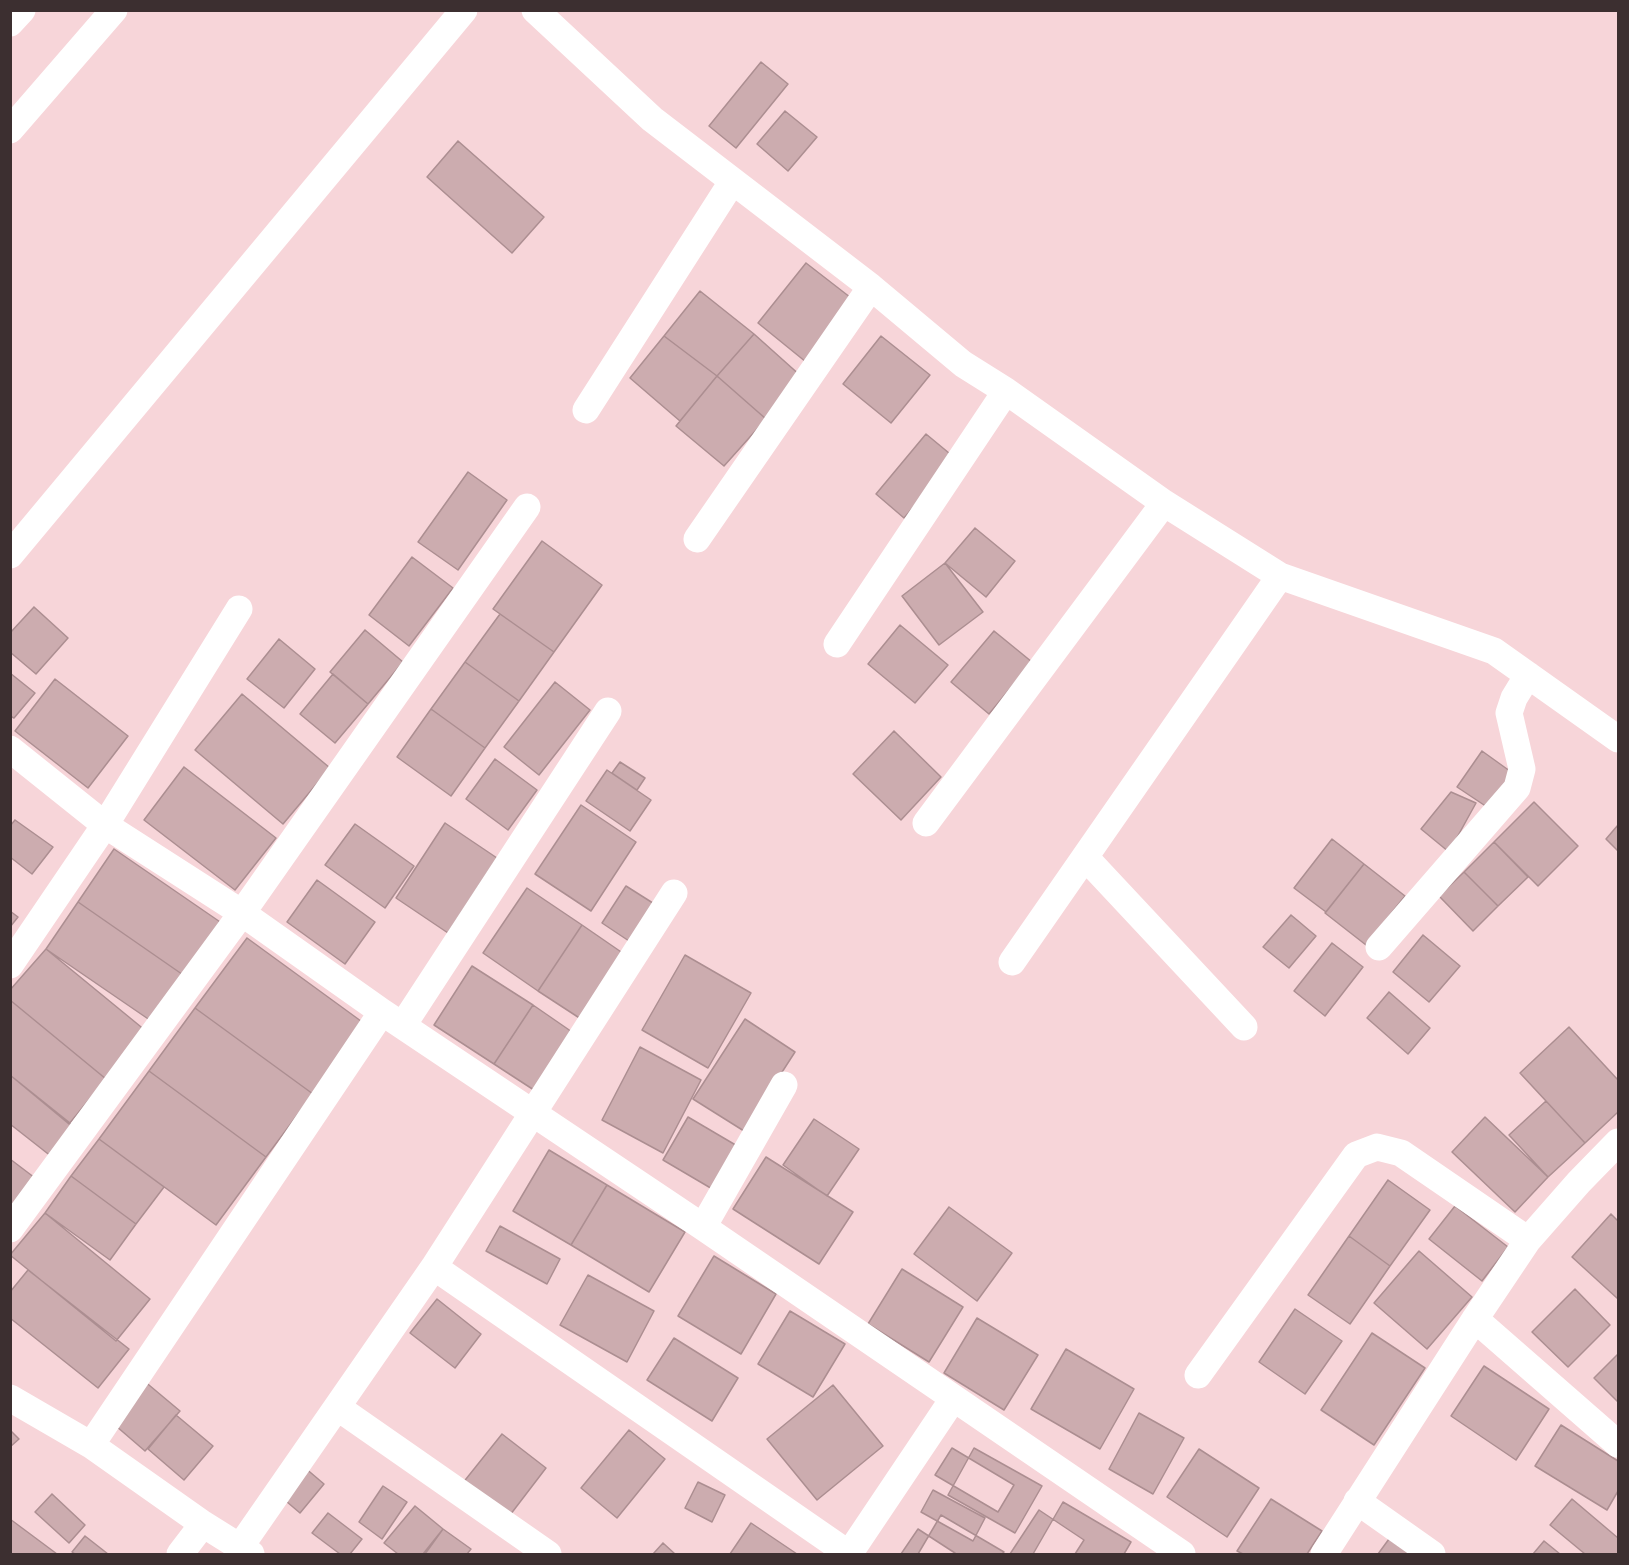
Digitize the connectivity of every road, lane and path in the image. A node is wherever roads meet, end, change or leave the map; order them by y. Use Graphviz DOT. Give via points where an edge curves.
graph roads {
  1 [pos="22,10"];
  2 [pos="114,10"];
  3 [pos="464,10"];
  4 [pos="534,10"];
  5 [pos="10,23"];
  6 [pos="10,130"];
  7 [pos="732,182"];
  8 [pos="871,287"];
  9 [pos="1006,391"];
  10 [pos="586,410"];
  11 [pos="1164,503"];
  12 [pos="527,507"];
  13 [pos="697,538"];
  14 [pos="10,555"];
  15 [pos="1280,576"];
  16 [pos="238,609"];
  17 [pos="837,644"];
  18 [pos="1528,675"];
  19 [pos="608,711"];
  20 [pos="1618,739"];
  21 [pos="10,749"];
  22 [pos="926,823"];
  23 [pos="105,825"];
  24 [pos="1085,857"];
  25 [pos="674,893"];
  26 [pos="242,913"];
  27 [pos="1379,947"];
  28 [pos="1012,962"];
  29 [pos="10,965"];
  30 [pos="393,1018"];
  31 [pos="1244,1027"];
  32 [pos="784,1085"];
  33 [pos="533,1113"];
  34 [pos="1618,1142"];
  35 [pos="703,1227"];
  36 [pos="10,1229"];
  37 [pos="1528,1240"];
  38 [pos="434,1267"];
  39 [pos="1475,1319"];
  40 [pos="1198,1375"];
  41 [pos="10,1398"];
  42 [pos="953,1399"];
  43 [pos="337,1407"];
  44 [pos="1618,1444"];
  45 [pos="91,1445"];
  46 [pos="1357,1501"];
  47 [pos="203,1524"];
  48 [pos="246,1551"];
  49 [pos="180,1554"];
  50 [pos="548,1554"];
  51 [pos="849,1554"];
  52 [pos="1182,1554"];
  53 [pos="1323,1554"];
  54 [pos="1432,1554"];
  1 -- 5 [label="street"];
  2 -- 6 [label="street"];
  3 -- 14 [label="street"];
  4 -- 7 [label="street" via="652,119"];
  7 -- 8 [label="street"];
  7 -- 10 [label="street"];
  8 -- 9 [label="street" via="963,364"];
  8 -- 13 [label="street"];
  9 -- 11 [label="street"];
  9 -- 17 [label="street"];
  11 -- 15 [label="street"];
  11 -- 22 [label="street"];
  12 -- 26 [label="street"];
  15 -- 18 [label="street" via="1494,651"];
  15 -- 24 [label="street"];
  16 -- 23 [label="street"];
  18 -- 20 [label="street"];
  18 -- 27 [label="street" via="1509,713 1522,769 1518,788"];
  19 -- 30 [label="street"];
  21 -- 23 [label="street"];
  23 -- 26 [label="street"];
  23 -- 29 [label="street"];
  24 -- 28 [label="street"];
  24 -- 31 [label="street"];
  25 -- 33 [label="street"];
  26 -- 30 [label="street"];
  26 -- 36 [label="street"];
  30 -- 33 [label="street"];
  30 -- 45 [label="street"];
  32 -- 35 [label="street"];
  33 -- 35 [label="street"];
  33 -- 38 [label="street"];
  34 -- 37 [label="street"];
  35 -- 42 [label="street"];
  37 -- 39 [label="street"];
  37 -- 40 [label="street" via="1401,1153 1377,1147 1356,1155"];
  38 -- 43 [label="street"];
  38 -- 51 [label="street"];
  39 -- 44 [label="street"];
  39 -- 46 [label="street"];
  41 -- 45 [label="street"];
  42 -- 51 [label="street"];
  42 -- 52 [label="street"];
  43 -- 48 [label="street"];
  43 -- 50 [label="street"];
  45 -- 47 [label="street"];
  46 -- 53 [label="street"];
  46 -- 54 [label="street"];
  47 -- 48 [label="street"];
  47 -- 49 [label="street"];
}
